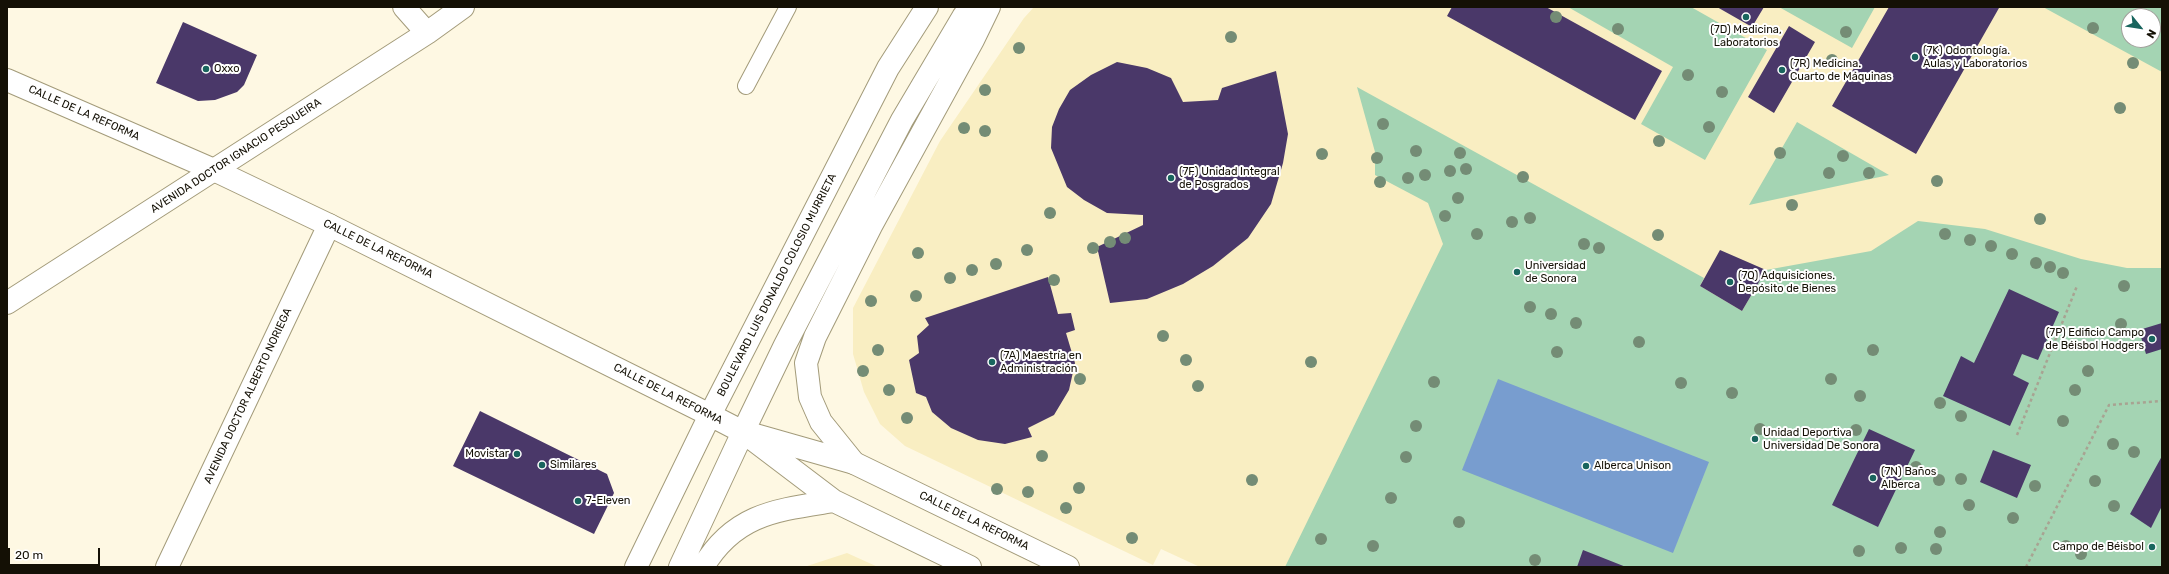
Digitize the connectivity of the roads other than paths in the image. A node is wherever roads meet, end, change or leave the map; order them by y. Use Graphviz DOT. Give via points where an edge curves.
graph roads {
  1 [pos="404,7"];
  2 [pos="464,7"];
  3 [pos="788,7"];
  4 [pos="927,7"];
  5 [pos="970,7"];
  6 [pos="989,7"];
  7 [pos="427,33"];
  8 [pos="7,80"];
  9 [pos="746,86"];
  10 [pos="214,170"];
  11 [pos="329,225"];
  12 [pos="7,302"];
  13 [pos="710,415"];
  14 [pos="743,432"];
  15 [pos="854,462"];
  16 [pos="834,501"];
  17 [pos="167,567"];
  18 [pos="636,567"];
  19 [pos="680,567"];
  20 [pos="703,567"];
  21 [pos="970,567"];
  22 [pos="1068,567"];
  1 -- 7 [label="main road"];
  2 -- 7 [label="main road, AVENIDA DOCTOR IGNACIO PESQUEIRA"];
  3 -- 9 [label="lane"];
  4 -- 13 [label="main road, BOULEVARD LUIS DONALDO COLOSIO MURRIETA" via="888,68"];
  5 -- 14 [label="main road" via="902,120 785,345"];
  6 -- 15 [label="main road" via="871,226 815,337 806,363 810,397 821,422"];
  7 -- 10 [label="main road, AVENIDA DOCTOR IGNACIO PESQUEIRA"];
  8 -- 10 [label="main road, CALLE DE LA REFORMA"];
  10 -- 11 [label="main road, CALLE DE LA REFORMA"];
  10 -- 12 [label="main road, AVENIDA DOCTOR IGNACIO PESQUEIRA"];
  11 -- 13 [label="main road, CALLE DE LA REFORMA"];
  11 -- 17 [label="main road, AVENIDA DOCTOR ALBERTO NORIEGA"];
  13 -- 14 [label="main road, CALLE DE LA REFORMA"];
  13 -- 18 [label="main road, BOULEVARD LUIS DONALDO COLOSIO MURRIETA"];
  14 -- 15 [label="main road, CALLE DE LA REFORMA"];
  14 -- 16 [label="main road, CALLE DE LA REFORMA"];
  14 -- 19 [label="main road"];
  15 -- 22 [label="main road, CALLE DE LA REFORMA"];
  16 -- 20 [label="main road" via="786,508 757,517 734,532 711,553"];
  16 -- 21 [label="main road, CALLE DE LA REFORMA"];
}
